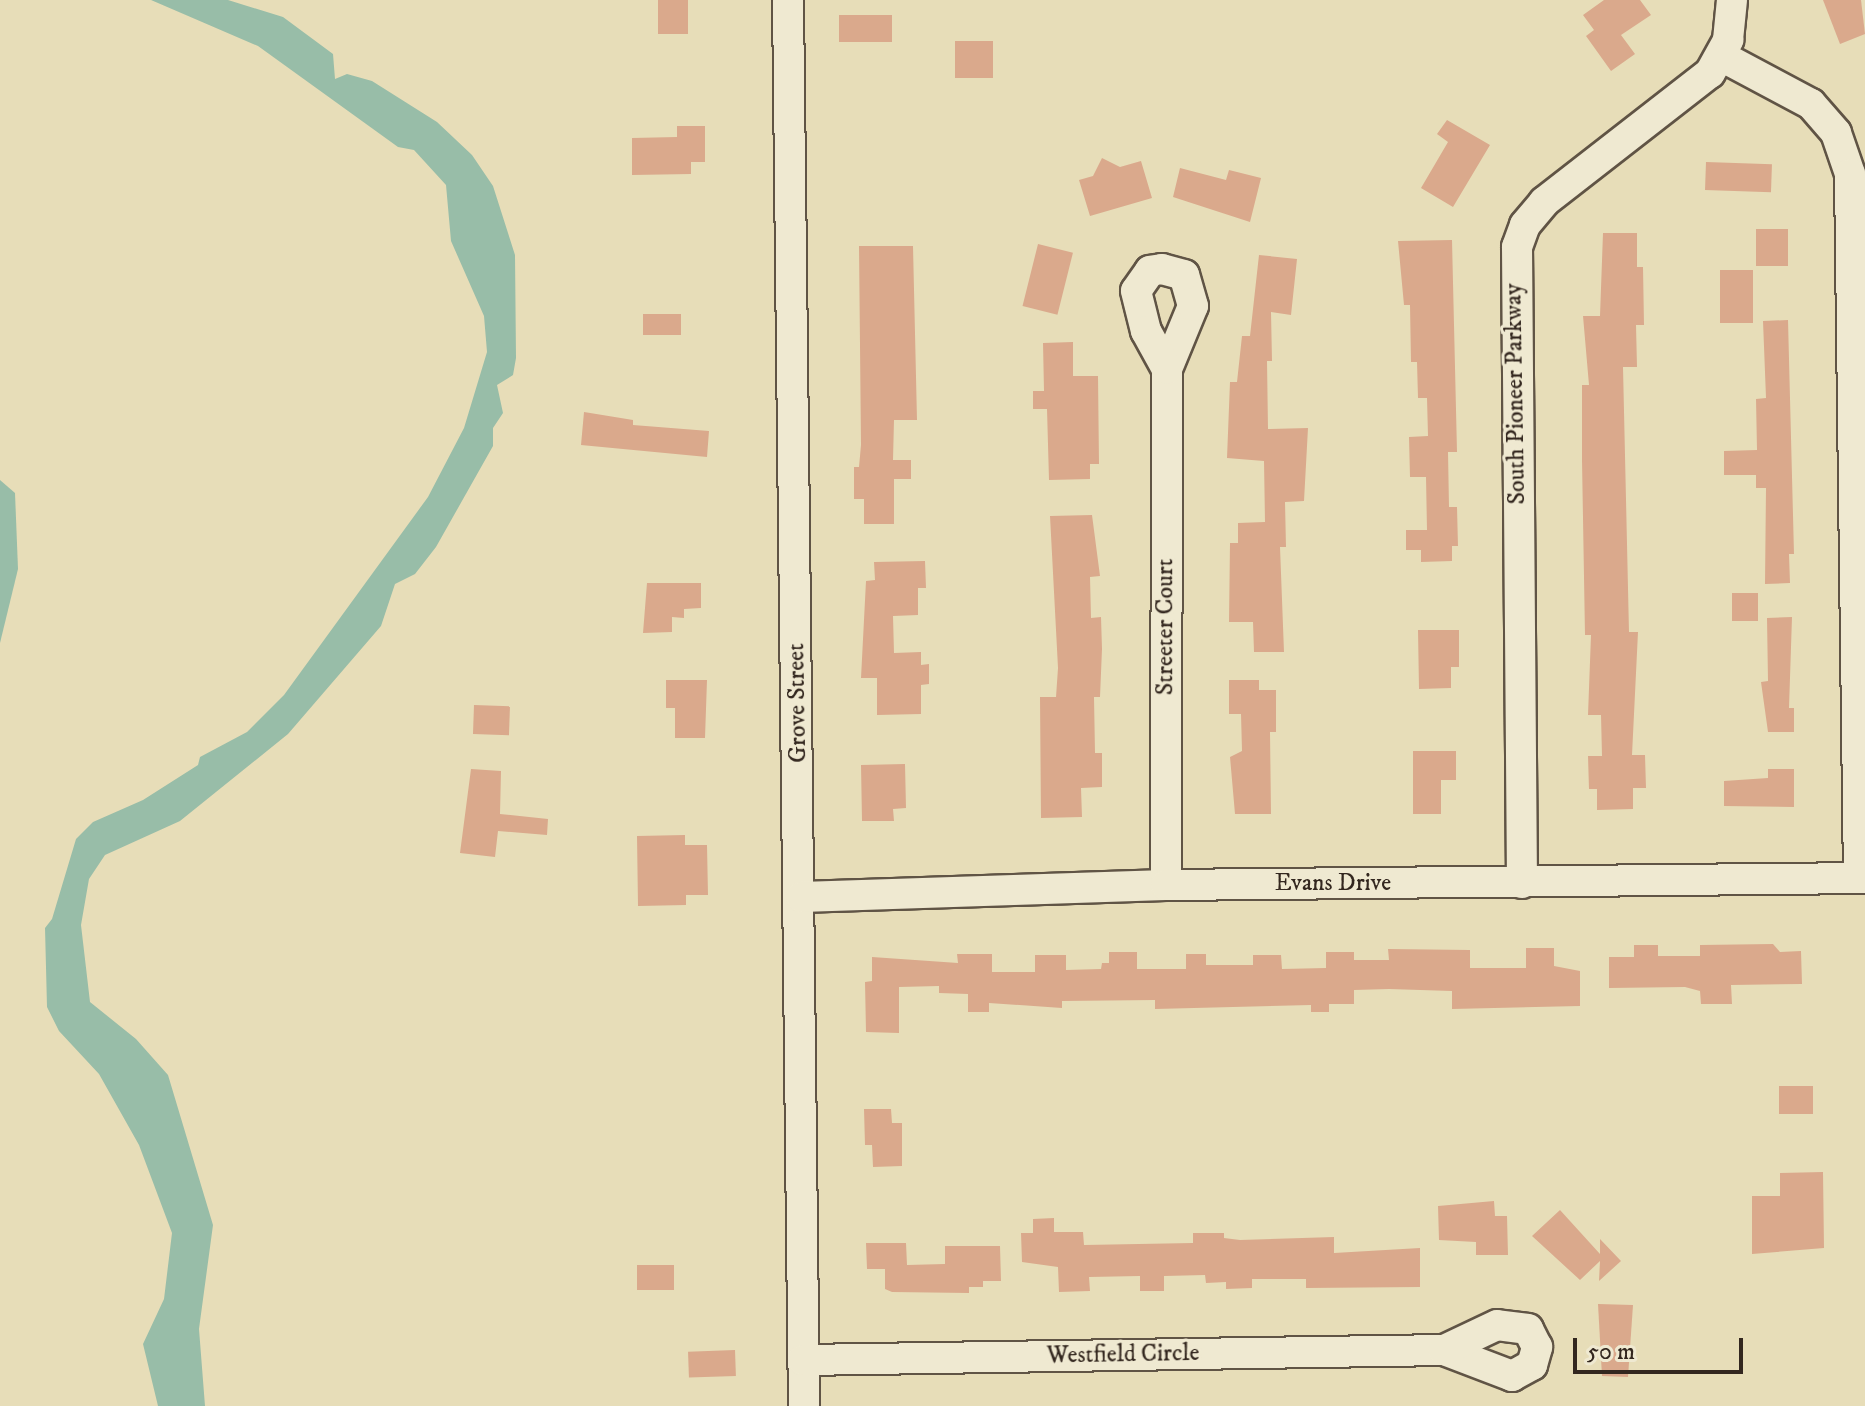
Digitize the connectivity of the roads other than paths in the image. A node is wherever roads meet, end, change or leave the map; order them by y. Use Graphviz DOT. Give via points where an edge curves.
graph roads {
  1 [pos="788,0"];
  2 [pos="1732,0"];
  3 [pos="1721,56"];
  4 [pos="1167,369"];
  5 [pos="1862,878"];
  6 [pos="1522,883"];
  7 [pos="1166,885"];
  8 [pos="801,897"];
  9 [pos="1444,1350"];
  10 [pos="803,1360"];
  11 [pos="804,1406"];
  1 -- 8 [label="street, Grove Street"];
  2 -- 3 [label="street, South Pioneer Parkway"];
  3 -- 5 [label="street" via="1811,104 1836,133 1850,174"];
  3 -- 6 [label="street, South Pioneer Parkway" via="1691,92 1544,202 1525,225 1517,247"];
  4 -- 7 [label="street, Streeter Court"];
  5 -- 6 [label="street, Evans Drive"];
  6 -- 7 [label="street, Evans Drive"];
  7 -- 8 [label="street, Evans Drive"];
  8 -- 10 [label="street, Grove Street"];
  9 -- 10 [label="street, Westfield Circle"];
  10 -- 11 [label="street, Grove Street"];
}
